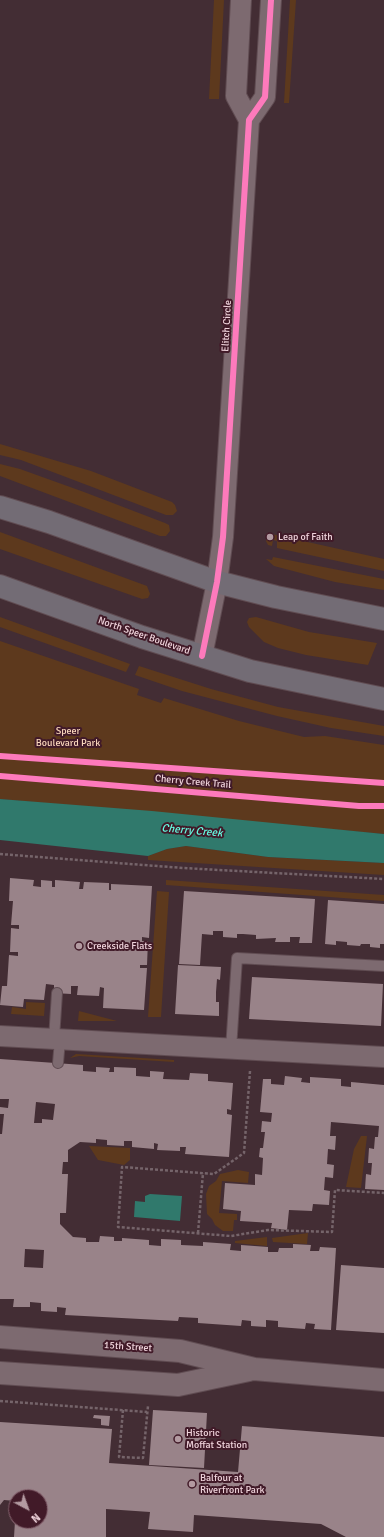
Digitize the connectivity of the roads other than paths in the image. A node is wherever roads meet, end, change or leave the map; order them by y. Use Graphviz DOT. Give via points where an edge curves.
graph roads {
  1 [pos="240,0"];
  2 [pos="271,0"];
  3 [pos="249,120"];
  4 [pos="0,507"];
  5 [pos="217,582"];
  6 [pos="0,586"];
  7 [pos="384,619"];
  8 [pos="202,656"];
  9 [pos="384,699"];
  10 [pos="384,966"];
  11 [pos="57,993"];
  12 [pos="0,1036"];
  13 [pos="57,1040"];
  14 [pos="231,1049"];
  15 [pos="384,1057"];
  16 [pos="58,1063"];
  17 [pos="0,1337"];
  18 [pos="254,1369"];
  19 [pos="0,1372"];
  20 [pos="384,1380"];
  1 -- 3 [label="street" via="236,96"];
  2 -- 3 [label="street" via="265,97"];
  3 -- 5 [label="street, Elitch Circle" via="225,514"];
  4 -- 5 [label="main road"];
  5 -- 7 [label="main road"];
  5 -- 8 [label="street, Elitch Circle"];
  6 -- 8 [label="main road, North Speer Boulevard"];
  8 -- 9 [label="main road, North Speer Boulevard" via="280,678"];
  10 -- 14 [label="lane" via="237,958"];
  11 -- 13 [label="lane"];
  12 -- 13 [label="street"];
  13 -- 14 [label="street"];
  13 -- 16 [label="lane"];
  14 -- 15 [label="street"];
  17 -- 18 [label="main road, 15th Street" via="180,1351"];
  18 -- 19 [label="main road, 15th Street" via="178,1385"];
  18 -- 20 [label="main road, 15th Street"];
}
